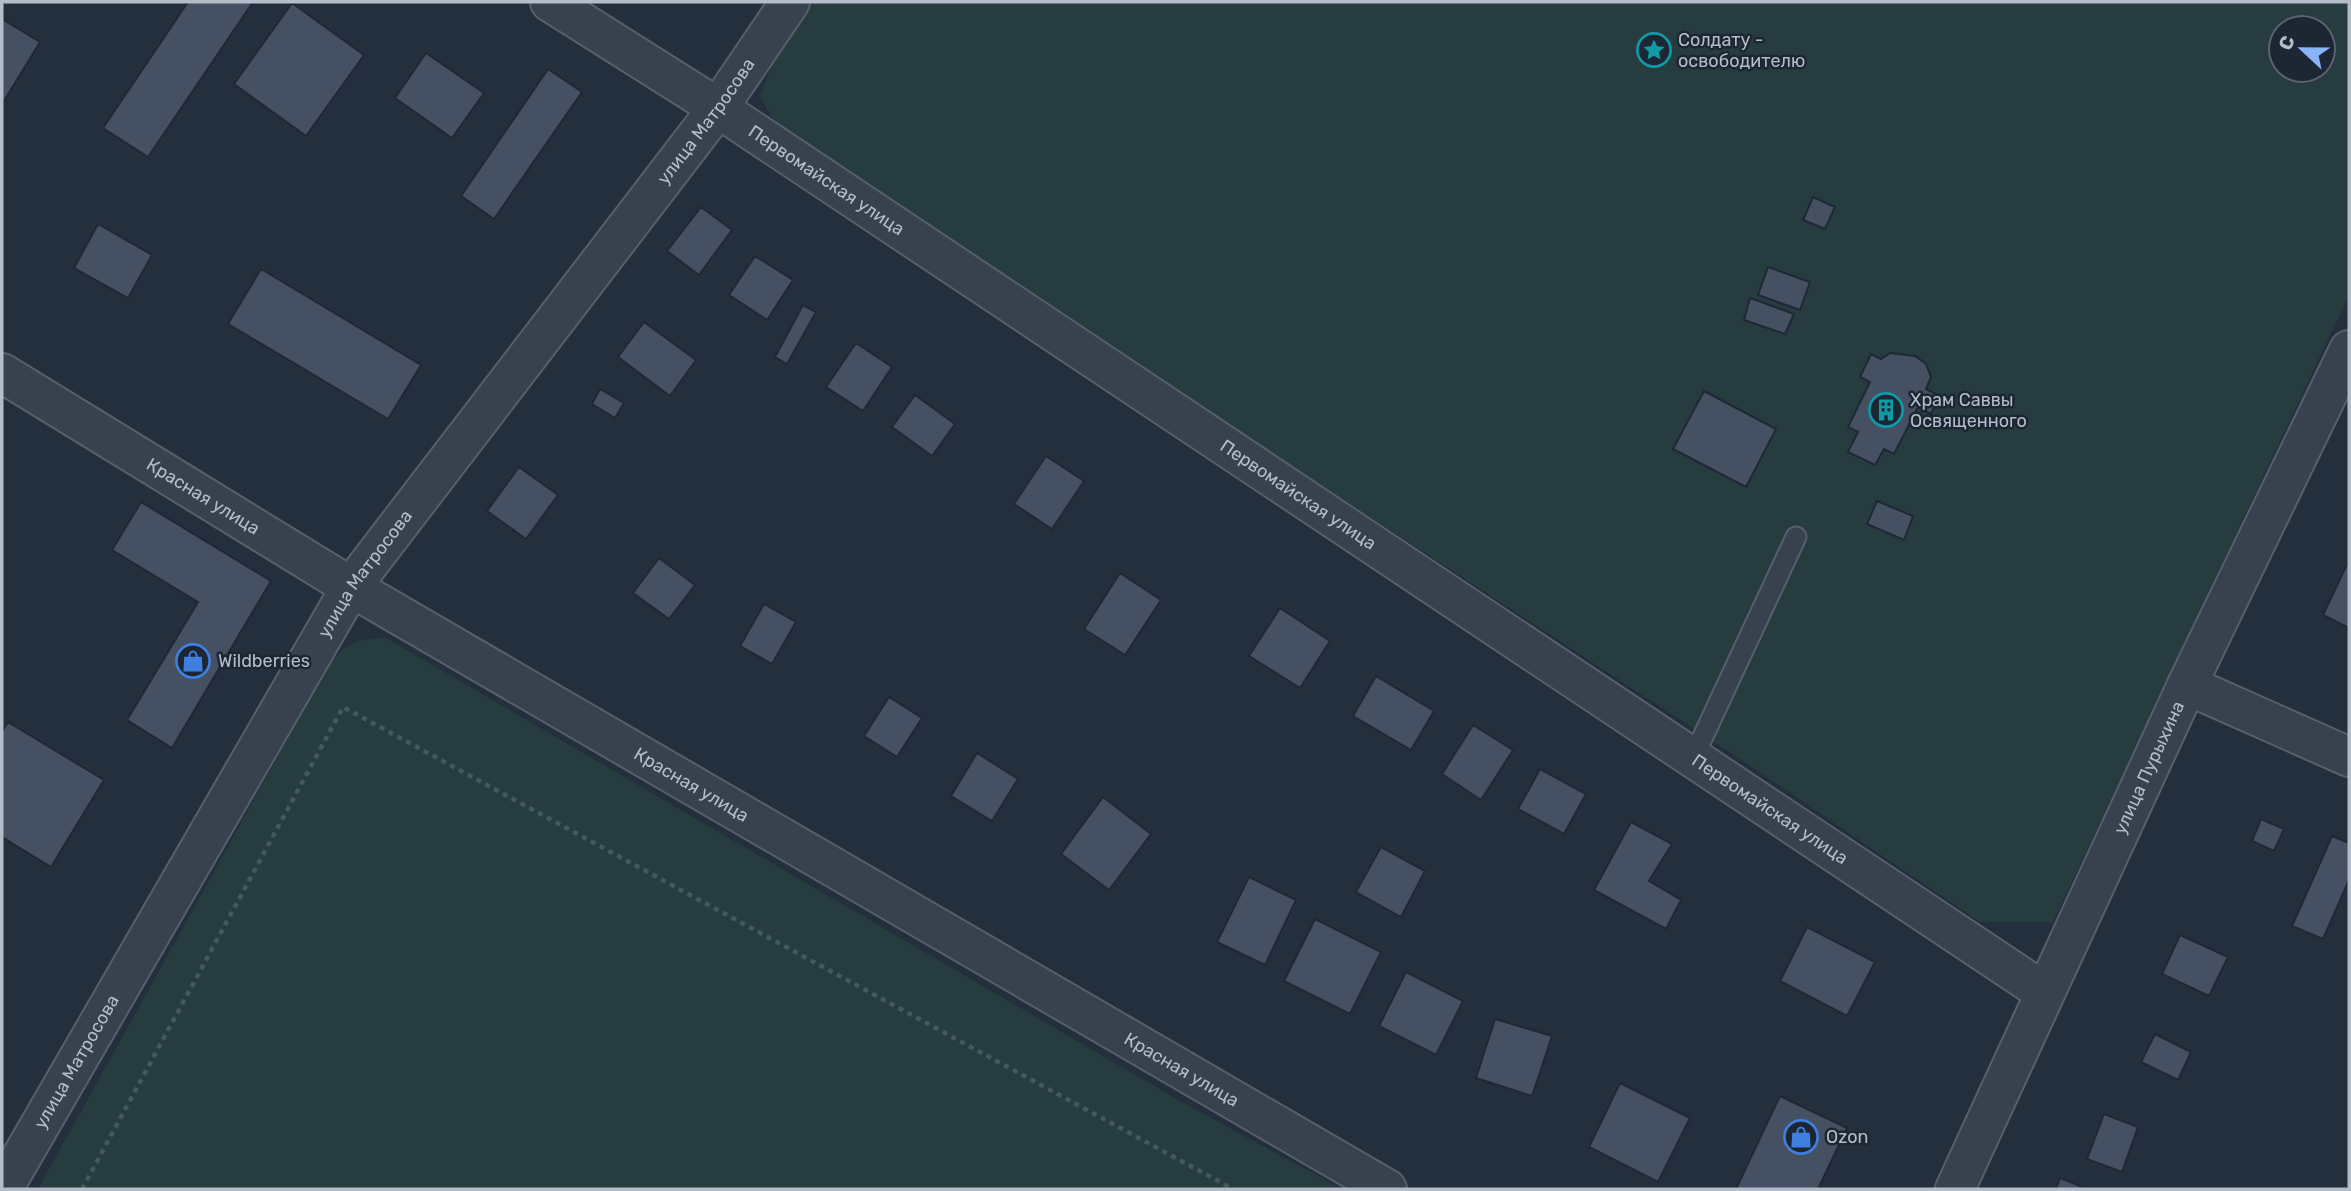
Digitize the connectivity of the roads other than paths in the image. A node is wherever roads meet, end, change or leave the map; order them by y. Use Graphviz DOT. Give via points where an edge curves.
graph roads {
  1 [pos="550,2"];
  2 [pos="790,2"];
  3 [pos="718,108"];
  4 [pos="2349,350"];
  5 [pos="2,373"];
  6 [pos="1796,537"];
  7 [pos="351,587"];
  8 [pos="2187,685"];
  9 [pos="2349,757"];
  10 [pos="1693,758"];
  11 [pos="2044,992"];
  12 [pos="3,1189"];
  13 [pos="1387,1189"];
  14 [pos="1955,1189"];
  1 -- 3 [label="street, Первомайская улица"];
  2 -- 3 [label="street, улица Матросова"];
  3 -- 7 [label="street, улица Матросова"];
  3 -- 10 [label="street, Первомайская улица"];
  4 -- 8 [label="street, улица Пурыхина"];
  5 -- 7 [label="street, Красная улица"];
  6 -- 10 [label="lane"];
  7 -- 12 [label="street, улица Матросова"];
  7 -- 13 [label="street, Красная улица"];
  8 -- 9 [label="street"];
  8 -- 11 [label="street, улица Пурыхина"];
  10 -- 11 [label="street, Первомайская улица"];
  11 -- 14 [label="street, улица Пурыхина"];
}
